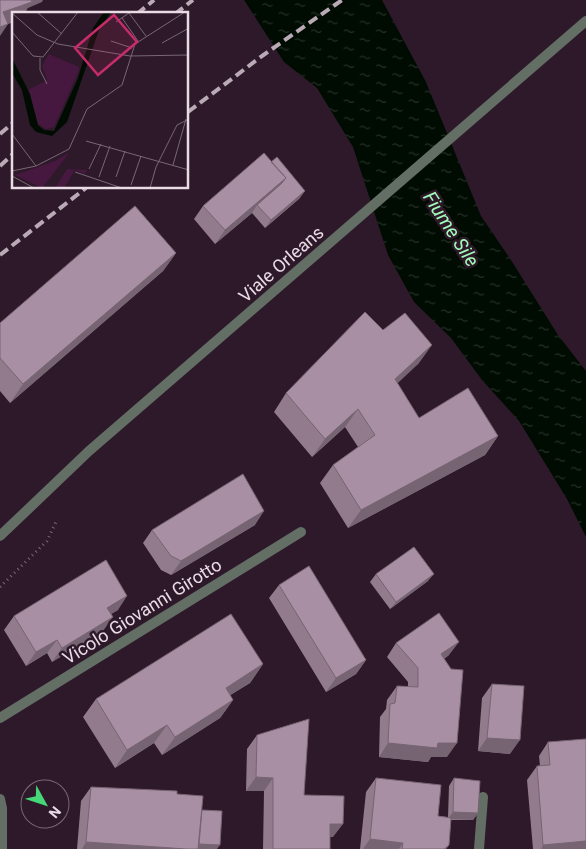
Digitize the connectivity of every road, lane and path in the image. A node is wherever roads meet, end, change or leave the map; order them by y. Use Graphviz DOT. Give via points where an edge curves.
graph roads {
  1 [pos="586,20"];
  2 [pos="301,532"];
  3 [pos="0,536"];
  4 [pos="47,541"];
  5 [pos="0,587"];
  6 [pos="0,718"];
  7 [pos="483,797"];
  8 [pos="0,799"];
  9 [pos="2,849"];
  10 [pos="479,849"];
  1 -- 3 [label="street, Viale Orleans" via="89,451"];
  2 -- 6 [label="street, Vicolo Giovanni Girotto"];
  4 -- 5 [label="path"];
  7 -- 10 [label="street"];
  8 -- 9 [label="street"];
}
